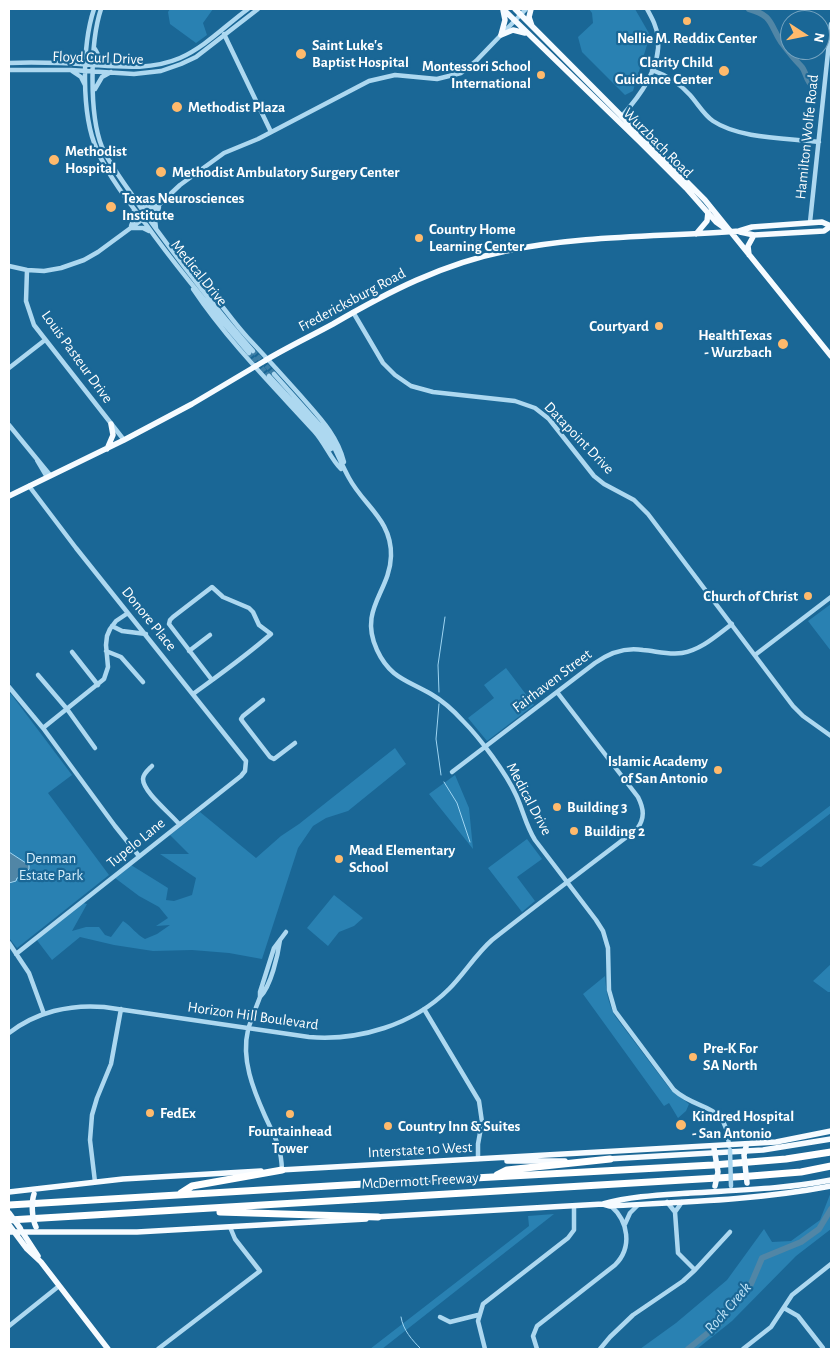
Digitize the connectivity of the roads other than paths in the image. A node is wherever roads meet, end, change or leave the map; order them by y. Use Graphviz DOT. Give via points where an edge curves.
graph roads {
  1 [pos="94,9"];
  2 [pos="101,9"];
  3 [pos="248,9"];
  4 [pos="258,9"];
  5 [pos="502,9"];
  6 [pos="515,9"];
  7 [pos="526,9"];
  8 [pos="531,9"];
  9 [pos="647,9"];
  10 [pos="520,14"];
  11 [pos="514,20"];
  12 [pos="831,24"];
  13 [pos="532,28"];
  14 [pos="222,29"];
  15 [pos="501,34"];
  16 [pos="529,34"];
  17 [pos="225,35"];
  18 [pos="95,48"];
  19 [pos="86,50"];
  20 [pos="184,55"];
  21 [pos="187,62"];
  22 [pos="9,64"];
  23 [pos="71,64"];
  24 [pos="86,64"];
  25 [pos="93,65"];
  26 [pos="113,66"];
  27 [pos="9,70"];
  28 [pos="71,70"];
  29 [pos="652,70"];
  30 [pos="85,71"];
  31 [pos="93,71"];
  32 [pos="113,72"];
  33 [pos="85,88"];
  34 [pos="94,93"];
  35 [pos="620,118"];
  36 [pos="271,132"];
  37 [pos="819,142"];
  38 [pos="139,205"];
  39 [pos="159,206"];
  40 [pos="134,209"];
  41 [pos="708,212"];
  42 [pos="147,216"];
  43 [pos="142,220"];
  44 [pos="810,222"];
  45 [pos="131,228"];
  46 [pos="156,228"];
  47 [pos="739,231"];
  48 [pos="151,232"];
  49 [pos="730,232"];
  50 [pos="802,232"];
  51 [pos="696,234"];
  52 [pos="754,235"];
  53 [pos="749,255"];
  54 [pos="9,266"];
  55 [pos="187,268"];
  56 [pos="27,270"];
  57 [pos="184,275"];
  58 [pos="353,312"];
  59 [pos="46,340"];
  60 [pos="831,356"];
  61 [pos="268,360"];
  62 [pos="255,366"];
  63 [pos="9,368"];
  64 [pos="274,374"];
  65 [pos="269,376"];
  66 [pos="111,424"];
  67 [pos="9,425"];
  68 [pos="124,440"];
  69 [pos="107,449"];
  70 [pos="341,469"];
  71 [pos="49,476"];
  72 [pos="348,477"];
  73 [pos="29,486"];
  74 [pos="9,496"];
  75 [pos="831,597"];
  76 [pos="128,612"];
  77 [pos="732,624"];
  78 [pos="112,626"];
  79 [pos="146,634"];
  80 [pos="210,635"];
  81 [pos="106,651"];
  82 [pos="189,651"];
  83 [pos="72,652"];
  84 [pos="755,655"];
  85 [pos="38,676"];
  86 [pos="212,680"];
  87 [pos="143,682"];
  88 [pos="98,685"];
  89 [pos="9,688"];
  90 [pos="557,692"];
  91 [pos="193,694"];
  92 [pos="263,700"];
  93 [pos="67,709"];
  94 [pos="43,728"];
  95 [pos="831,736"];
  96 [pos="295,742"];
  97 [pos="95,748"];
  98 [pos="484,748"];
  99 [pos="152,766"];
  100 [pos="245,769"];
  101 [pos="452,772"];
  102 [pos="179,824"];
  103 [pos="139,856"];
  104 [pos="568,882"];
  105 [pos="286,932"];
  106 [pos="9,943"];
  107 [pos="16,954"];
  108 [pos="424,1009"];
  109 [pos="121,1010"];
  110 [pos="44,1014"];
  111 [pos="248,1029"];
  112 [pos="9,1033"];
  113 [pos="831,1131"];
  114 [pos="831,1139"];
  115 [pos="754,1143"];
  116 [pos="708,1145"];
  117 [pos="729,1147"];
  118 [pos="831,1152"];
  119 [pos="478,1159"];
  120 [pos="610,1159"];
  121 [pos="831,1166"];
  122 [pos="282,1170"];
  123 [pos="493,1177"];
  124 [pos="831,1180"];
  125 [pos="95,1182"];
  126 [pos="831,1186"];
  127 [pos="731,1188"];
  128 [pos="40,1189"];
  129 [pos="756,1190"];
  130 [pos="9,1192"];
  131 [pos="706,1192"];
  132 [pos="179,1194"];
  133 [pos="666,1202"];
  134 [pos="683,1202"];
  135 [pos="603,1204"];
  136 [pos="639,1204"];
  137 [pos="9,1205"];
  138 [pos="574,1206"];
  139 [pos="610,1206"];
  140 [pos="172,1211"];
  141 [pos="675,1212"];
  142 [pos="9,1213"];
  143 [pos="378,1217"];
  144 [pos="9,1220"];
  145 [pos="625,1224"];
  146 [pos="230,1227"];
  147 [pos="11,1230"];
  148 [pos="21,1230"];
  149 [pos="39,1230"];
  150 [pos="730,1232"];
  151 [pos="33,1247"];
  152 [pos="41,1262"];
  153 [pos="830,1267"];
  154 [pos="695,1270"];
  155 [pos="60,1286"];
  156 [pos="784,1308"];
  157 [pos="440,1316"];
  158 [pos="478,1316"];
  159 [pos="9,1326"];
  160 [pos="823,1348"];
  161 [pos="108,1349"];
  162 [pos="158,1349"];
  163 [pos="485,1349"];
  164 [pos="537,1349"];
  165 [pos="600,1349"];
  166 [pos="744,1349"];
  1 -- 19 [label="street, Medical Drive"];
  2 -- 18 [label="street, Medical Drive"];
  3 -- 14 [label="street, Floyd Curl Drive"];
  4 -- 17 [label="street, Floyd Curl Drive"];
  5 -- 11 [label="main road, Wurzbach Road"];
  5 -- 15 [label="main road"];
  6 -- 10 [label="main road, Wurzbach Road"];
  7 -- 10 [label="street"];
  8 -- 13 [label="main road"];
  9 -- 29 [label="street" via="658,39"];
  10 -- 11 [label="street"];
  10 -- 13 [label="main road, Wurzbach Road"];
  11 -- 15 [label="street"];
  11 -- 16 [label="main road, Wurzbach Road"];
  12 -- 37 [label="street, Hamilton Wolfe Road"];
  13 -- 35 [label="main road, Wurzbach Road"];
  14 -- 17 [label="street"];
  14 -- 20 [label="street, Floyd Curl Drive"];
  15 -- 16 [label="main road" via="513,30"];
  15 -- 36 [label="street" via="476,62 461,72 437,79 395,75 370,81"];
  16 -- 35 [label="main road, Wurzbach Road"];
  17 -- 21 [label="street, Floyd Curl Drive"];
  17 -- 36 [label="street"];
  18 -- 25 [label="street, Medical Drive"];
  18 -- 26 [label="street" via="102,60"];
  19 -- 23 [label="street"];
  19 -- 24 [label="street, Medical Drive"];
  20 -- 21 [label="street"];
  20 -- 26 [label="street, Floyd Curl Drive" via="160,65"];
  21 -- 32 [label="street, Floyd Curl Drive" via="148,73"];
  22 -- 23 [label="street, Floyd Curl Drive"];
  23 -- 24 [label="street, Floyd Curl Drive"];
  24 -- 25 [label="street, Floyd Curl Drive"];
  24 -- 30 [label="street, Medical Drive"];
  25 -- 26 [label="street, Floyd Curl Drive"];
  25 -- 31 [label="street, Medical Drive"];
  27 -- 28 [label="street, Floyd Curl Drive"];
  28 -- 30 [label="street, Floyd Curl Drive"];
  28 -- 33 [label="street" via="81,77"];
  29 -- 35 [label="street" via="639,96"];
  29 -- 37 [label="street" via="675,81 712,120 726,128 747,134"];
  30 -- 31 [label="street, Floyd Curl Drive"];
  30 -- 33 [label="street, Medical Drive"];
  31 -- 32 [label="street, Floyd Curl Drive"];
  31 -- 34 [label="street, Medical Drive"];
  32 -- 34 [label="street" via="102,77"];
  33 -- 40 [label="street, Medical Drive" via="96,149"];
  34 -- 38 [label="street, Medical Drive" via="96,124 102,147"];
  35 -- 41 [label="main road, Wurzbach Road"];
  35 -- 49 [label="main road, Wurzbach Road" via="699,193"];
  36 -- 39 [label="street" via="216,157"];
  37 -- 44 [label="street, Hamilton Wolfe Road"];
  38 -- 39 [label="street"];
  38 -- 42 [label="street, Medical Drive"];
  39 -- 42 [label="street"];
  39 -- 46 [label="street"];
  40 -- 43 [label="street, Medical Drive"];
  40 -- 45 [label="street"];
  41 -- 49 [label="main road, Wurzbach Road"];
  41 -- 51 [label="main road" via="706,221"];
  42 -- 43 [label="street"];
  42 -- 46 [label="street, Medical Drive"];
  43 -- 45 [label="street"];
  43 -- 48 [label="street, Medical Drive"];
  44 -- 47 [label="main road, Fredericksburg Road"];
  44 -- 50 [label="main road"];
  44 -- 50 [label="main road, Fredericksburg Road" via="831,226 824,231"];
  45 -- 48 [label="street"];
  45 -- 56 [label="street" via="75,264 55,270"];
  46 -- 55 [label="street, Medical Drive"];
  47 -- 49 [label="main road, Fredericksburg Road"];
  47 -- 52 [label="main road, Fredericksburg Road"];
  48 -- 57 [label="street, Medical Drive"];
  49 -- 51 [label="main road, Fredericksburg Road"];
  49 -- 53 [label="main road, Wurzbach Road"];
  50 -- 52 [label="main road, Fredericksburg Road"];
  51 -- 58 [label="main road, Fredericksburg Road" via="558,243 504,251 420,277"];
  52 -- 53 [label="main road" via="748,246"];
  53 -- 60 [label="main road, Wurzbach Road"];
  54 -- 56 [label="street"];
  55 -- 57 [label="street, Medical Drive" via="251,352"];
  55 -- 61 [label="street" via="208,288"];
  56 -- 59 [label="street, Louis Pasteur Drive" via="25,293 28,310 34,325"];
  57 -- 62 [label="street" via="227,337"];
  58 -- 61 [label="main road, Fredericksburg Road"];
  58 -- 77 [label="street, Datapoint Drive" via="383,363 411,386 433,392 516,401 540,412 594,476 639,504"];
  59 -- 63 [label="street"];
  59 -- 66 [label="street, Louis Pasteur Drive"];
  61 -- 62 [label="main road, Fredericksburg Road, bridge"];
  61 -- 72 [label="street" via="329,430 341,450"];
  62 -- 68 [label="main road, Fredericksburg Road"];
  62 -- 70 [label="street" via="315,432"];
  64 -- 72 [label="street, Medical Drive" via="325,431"];
  65 -- 70 [label="street, Medical Drive" via="319,430"];
  66 -- 68 [label="street, Louis Pasteur Drive"];
  66 -- 69 [label="main road" via="113,435"];
  67 -- 71 [label="street"];
  68 -- 69 [label="main road, Fredericksburg Road"];
  69 -- 71 [label="main road, Fredericksburg Road"];
  70 -- 72 [label="street, Medical Drive"];
  71 -- 73 [label="main road, Fredericksburg Road"];
  72 -- 98 [label="street, Medical Drive" via="380,518 390,543 388,573 376,599 372,620 378,653 396,675 431,694 453,711"];
  73 -- 74 [label="main road, Fredericksburg Road"];
  73 -- 76 [label="street, Donore Place"];
  75 -- 84 [label="street"];
  76 -- 78 [label="street"];
  76 -- 79 [label="street, Donore Place"];
  77 -- 84 [label="street, Datapoint Drive"];
  77 -- 90 [label="street, Fairhaven Street" via="703,646 688,652 667,654 634,649 614,653"];
  78 -- 79 [label="street" via="122,631"];
  78 -- 81 [label="street" via="107,636"];
  79 -- 91 [label="street, Donore Place"];
  80 -- 82 [label="street"];
  81 -- 87 [label="street" via="121,657"];
  81 -- 88 [label="street" via="107,673"];
  82 -- 86 [label="street"];
  82 -- 86 [label="street" via="170,626 170,620 212,587 223,597 254,612 259,625 270,634"];
  83 -- 88 [label="street"];
  84 -- 95 [label="street, Datapoint Drive" via="796,710"];
  85 -- 93 [label="street"];
  86 -- 91 [label="street"];
  88 -- 93 [label="street"];
  89 -- 94 [label="street"];
  90 -- 98 [label="street, Fairhaven Street"];
  90 -- 104 [label="street, Horizon Hill Boulevard" via="638,797 643,810 637,829"];
  91 -- 100 [label="street, Donore Place" via="246,760"];
  92 -- 96 [label="street" via="243,716 243,722 274,759"];
  93 -- 94 [label="street"];
  93 -- 97 [label="street"];
  94 -- 103 [label="street"];
  98 -- 101 [label="street, Fairhaven Street"];
  98 -- 104 [label="street, Medical Drive" via="510,784 535,840"];
  99 -- 102 [label="street" via="145,773 144,784"];
  100 -- 102 [label="street, Tupelo Lane" via="241,776"];
  102 -- 103 [label="street, Tupelo Lane"];
  103 -- 107 [label="street, Tupelo Lane"];
  104 -- 108 [label="street, Horizon Hill Boulevard" via="490,942 448,990"];
  104 -- 117 [label="street, Medical Drive" via="606,938 609,990 619,1017 674,1090 720,1117 726,1126"];
  105 -- 111 [label="street" via="280,939 264,993"];
  106 -- 107 [label="street"];
  107 -- 110 [label="street" via="29,974"];
  108 -- 111 [label="street, Horizon Hill Boulevard" via="387,1027 352,1036 309,1037"];
  108 -- 119 [label="street" via="479,1101 482,1118"];
  109 -- 110 [label="street, Horizon Hill Boulevard" via="85,1006"];
  109 -- 111 [label="street, Horizon Hill Boulevard"];
  109 -- 125 [label="street" via="111,1064 92,1115 90,1140"];
  110 -- 112 [label="street, Horizon Hill Boulevard"];
  111 -- 122 [label="street" via="246,1062 280,1147"];
  113 -- 115 [label="main road, Interstate 10 West"];
  114 -- 120 [label="main road" via="763,1150"];
  115 -- 117 [label="main road, Interstate 10 West"];
  115 -- 129 [label="main road, bridge" via="746,1147 744,1155 747,1183"];
  116 -- 117 [label="main road, Interstate 10 West"];
  116 -- 119 [label="main road, Interstate 10 West"];
  116 -- 131 [label="main road, bridge" via="714,1148 718,1172 715,1186"];
  117 -- 127 [label="street, Medical Drive, bridge"];
  118 -- 123 [label="highway, McDermott Freeway" via="749,1163"];
  119 -- 120 [label="main road" via="526,1162"];
  119 -- 122 [label="main road, Interstate 10 West"];
  120 -- 123 [label="highway" via="507,1170"];
  121 -- 140 [label="highway, McDermott Freeway" via="751,1176"];
  122 -- 125 [label="main road, Interstate 10 West"];
  122 -- 132 [label="highway" via="192,1186"];
  123 -- 132 [label="highway, McDermott Freeway"];
  124 -- 129 [label="main road"];
  125 -- 128 [label="main road, Interstate 10 West"];
  126 -- 134 [label="main road" via="780,1195"];
  127 -- 129 [label="main road"];
  127 -- 131 [label="main road"];
  128 -- 130 [label="main road, Interstate 10 West"];
  128 -- 149 [label="main road, bridge" via="32,1198 34,1222"];
  131 -- 135 [label="main road" via="644,1196"];
  132 -- 137 [label="highway, McDermott Freeway"];
  133 -- 134 [label="main road"];
  133 -- 136 [label="main road"];
  133 -- 141 [label="street"];
  134 -- 141 [label="street"];
  135 -- 138 [label="main road"];
  135 -- 139 [label="main road"];
  136 -- 139 [label="main road"];
  136 -- 145 [label="street"];
  138 -- 143 [label="main road"];
  138 -- 158 [label="street" via="572,1233 485,1302"];
  139 -- 145 [label="street"];
  140 -- 143 [label="highway"];
  140 -- 144 [label="highway, McDermott Freeway"];
  141 -- 154 [label="street" via="678,1253"];
  142 -- 148 [label="main road, bridge"];
  143 -- 146 [label="main road" via="356,1221"];
  145 -- 164 [label="street" via="626,1249 619,1261 537,1326 533,1336"];
  146 -- 149 [label="main road" via="125,1232"];
  146 -- 162 [label="street" via="260,1271"];
  147 -- 148 [label="main road"];
  147 -- 152 [label="main road"];
  148 -- 149 [label="main road"];
  148 -- 151 [label="main road"];
  149 -- 151 [label="main road" via="32,1238"];
  150 -- 154 [label="street"];
  151 -- 152 [label="main road"];
  152 -- 155 [label="main road"];
  153 -- 156 [label="street" via="800,1287"];
  154 -- 165 [label="street" via="633,1315"];
  155 -- 159 [label="street"];
  155 -- 161 [label="main road"];
  156 -- 160 [label="street" via="798,1316"];
  156 -- 166 [label="street" via="771,1327"];
  157 -- 158 [label="street" via="450,1322"];
  158 -- 163 [label="street"];
}
